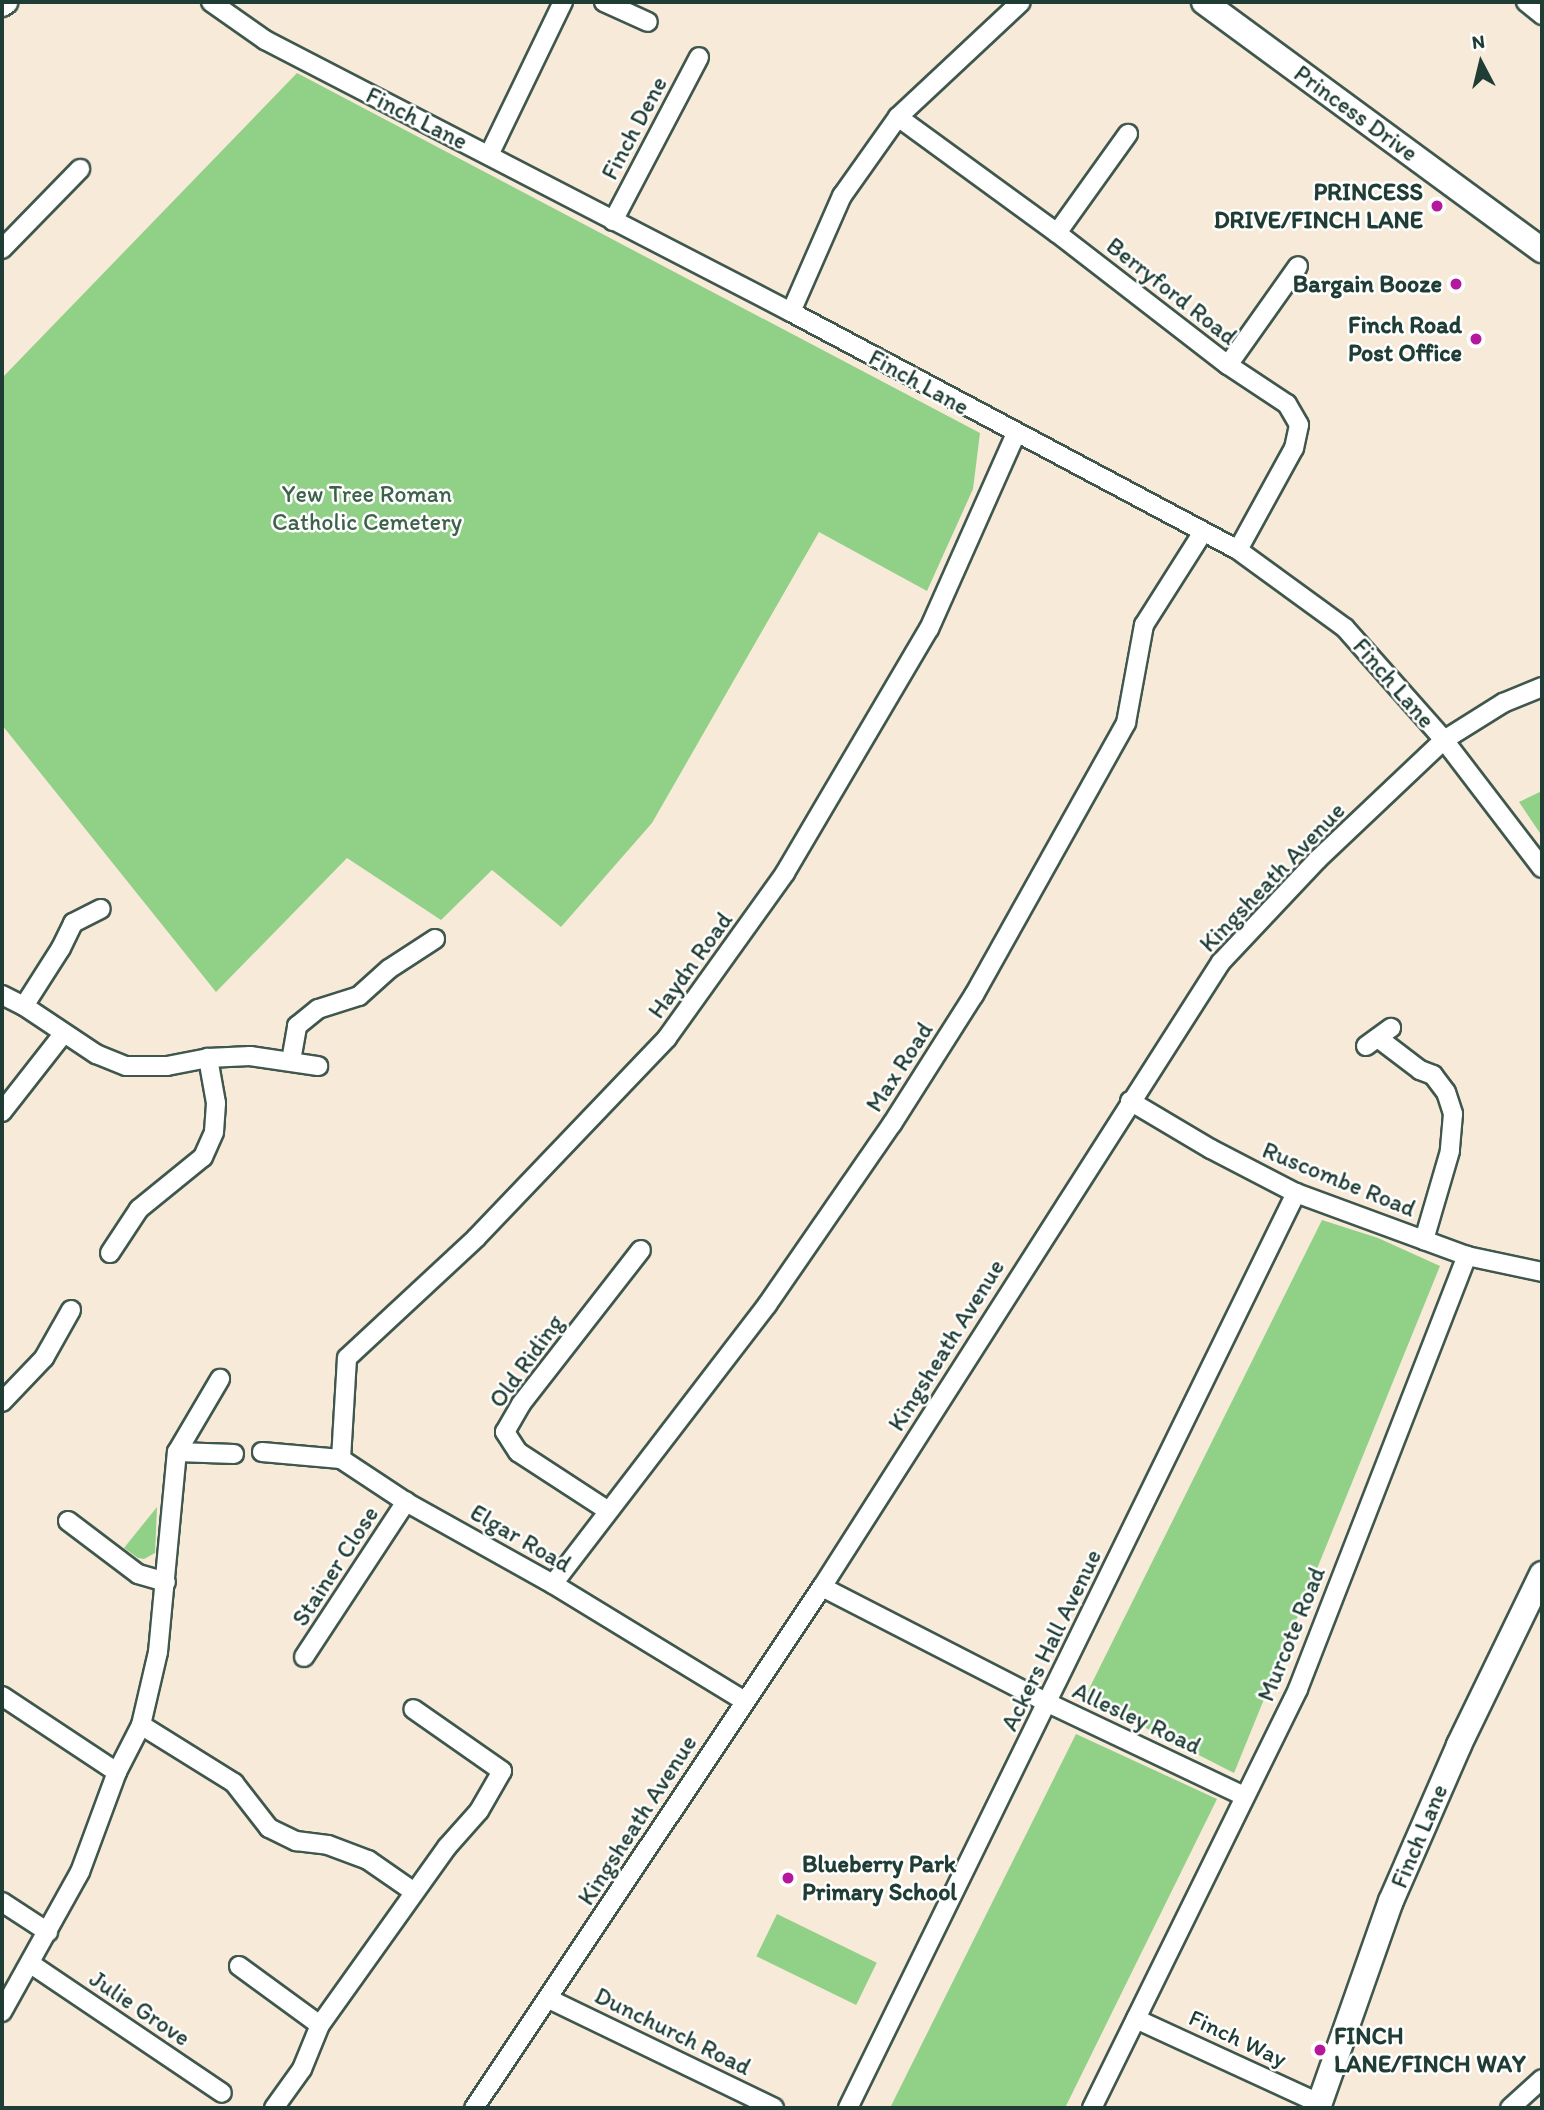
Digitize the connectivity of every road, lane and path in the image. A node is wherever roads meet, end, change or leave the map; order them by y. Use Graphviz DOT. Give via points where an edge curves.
graph roads {
  1 [pos="211,2"];
  2 [pos="563,2"];
  3 [pos="604,2"];
  4 [pos="1021,2"];
  5 [pos="1204,2"];
  6 [pos="1526,2"];
  7 [pos="1542,15"];
  8 [pos="648,22"];
  9 [pos="699,57"];
  10 [pos="898,117"];
  11 [pos="1128,134"];
  12 [pos="489,155"];
  13 [pos="80,169"];
  14 [pos="613,221"];
  15 [pos="1057,233"];
  16 [pos="2,249"];
  17 [pos="1542,250"];
  18 [pos="1298,266"];
  19 [pos="791,312"];
  20 [pos="1228,365"];
  21 [pos="1016,434"];
  22 [pos="1203,532"];
  23 [pos="1238,550"];
  24 [pos="1542,687"];
  25 [pos="1444,740"];
  26 [pos="1542,868"];
  27 [pos="100,909"];
  28 [pos="435,940"];
  29 [pos="2,995"];
  30 [pos="24,1006"];
  31 [pos="64,1033"];
  32 [pos="1378,1038"];
  33 [pos="208,1058"];
  34 [pos="291,1061"];
  35 [pos="318,1066"];
  36 [pos="1130,1101"];
  37 [pos="2,1112"];
  38 [pos="1296,1193"];
  39 [pos="1424,1240"];
  40 [pos="641,1250"];
  41 [pos="110,1253"];
  42 [pos="1467,1256"];
  43 [pos="1542,1272"];
  44 [pos="71,1310"];
  45 [pos="220,1379"];
  46 [pos="2,1402"];
  47 [pos="177,1452"];
  48 [pos="262,1452"];
  49 [pos="234,1454"];
  50 [pos="341,1459"];
  51 [pos="406,1502"];
  52 [pos="607,1510"];
  53 [pos="68,1521"];
  54 [pos="1542,1574"];
  55 [pos="166,1582"];
  56 [pos="553,1584"];
  57 [pos="822,1587"];
  58 [pos="1536,1603"];
  59 [pos="304,1657"];
  60 [pos="2,1696"];
  61 [pos="745,1701"];
  62 [pos="1048,1703"];
  63 [pos="413,1709"];
  64 [pos="141,1725"];
  65 [pos="117,1772"];
  66 [pos="1244,1796"];
  67 [pos="414,1892"];
  68 [pos="2,1902"];
  69 [pos="48,1932"];
  70 [pos="31,1964"];
  71 [pos="239,1966"];
  72 [pos="549,1998"];
  73 [pos="2,2012"];
  74 [pos="1136,2019"];
  75 [pos="320,2025"];
  76 [pos="1542,2079"];
  77 [pos="222,2093"];
  78 [pos="1319,2105"];
  79 [pos="274,2108"];
  80 [pos="474,2108"];
  81 [pos="774,2108"];
  82 [pos="848,2108"];
  83 [pos="1092,2108"];
  84 [pos="1510,2108"];
  1 -- 12 [label="street, Finch Lane" via="265,40"];
  2 -- 12 [label="street"];
  3 -- 8 [label="street"];
  4 -- 10 [label="street"];
  5 -- 17 [label="street, Princess Drive"];
  6 -- 7 [label="street"];
  9 -- 14 [label="street, Finch Dene"];
  10 -- 15 [label="street, Berryford Road"];
  10 -- 19 [label="street" via="842,196"];
  11 -- 15 [label="street"];
  12 -- 14 [label="street, Finch Lane"];
  13 -- 16 [label="street"];
  14 -- 19 [label="street, Finch Lane"];
  15 -- 20 [label="street, Berryford Road"];
  18 -- 20 [label="street"];
  19 -- 21 [label="street, Finch Lane"];
  20 -- 23 [label="street, Berryford Road" via="1287,404 1299,425 1294,448"];
  21 -- 22 [label="street, Finch Lane"];
  21 -- 50 [label="street, Haydn Road" via="929,629 785,873 667,1038 476,1238 347,1358"];
  22 -- 23 [label="street, Finch Lane"];
  22 -- 52 [label="street, Max Road" via="1144,625 1126,723 974,995 892,1124 767,1304"];
  23 -- 25 [label="street, Finch Lane" via="1345,628"];
  24 -- 25 [label="street, Kingsheath Avenue" via="1503,703"];
  25 -- 26 [label="street, Finch Lane"];
  25 -- 36 [label="street, Kingsheath Avenue" via="1317,860 1221,962"];
  27 -- 30 [label="street" via="73,923"];
  28 -- 34 [label="street" via="359,996 318,1009 297,1026"];
  29 -- 30 [label="street"];
  30 -- 31 [label="street"];
  31 -- 33 [label="street" via="96,1055 126,1066 167,1066"];
  31 -- 37 [label="street"];
  32 -- 39 [label="street" via="1433,1075 1446,1092 1453,1114 1450,1151"];
  33 -- 34 [label="street" via="250,1056"];
  33 -- 41 [label="street" via="216,1103 214,1132 203,1157 139,1209"];
  34 -- 35 [label="street"];
  36 -- 38 [label="street, Ruscombe Road"];
  36 -- 57 [label="street, Kingsheath Avenue"];
  38 -- 39 [label="street, Ruscombe Road"];
  38 -- 62 [label="street, Ackers Hall Avenue"];
  39 -- 42 [label="street, Ruscombe Road"];
  40 -- 52 [label="street, Old Riding" via="521,1404 505,1432 518,1452"];
  42 -- 43 [label="street, Ruscombe Road"];
  42 -- 66 [label="street, Murcote Road" via="1298,1689"];
  44 -- 46 [label="street" via="44,1358"];
  45 -- 47 [label="street"];
  47 -- 49 [label="street"];
  47 -- 55 [label="street"];
  48 -- 50 [label="street, Elgar Road"];
  50 -- 51 [label="street, Elgar Road"];
  51 -- 56 [label="street, Elgar Road"];
  51 -- 59 [label="street, Stainer Close"];
  52 -- 56 [label="street, Max Road"];
  53 -- 55 [label="street" via="138,1574"];
  54 -- 58 [label="street, Finch Lane"];
  55 -- 64 [label="street" via="158,1651"];
  56 -- 61 [label="street, Elgar Road"];
  57 -- 61 [label="street, Kingsheath Avenue"];
  57 -- 62 [label="street, Allesley Road"];
  58 -- 78 [label="street, Finch Lane" via="1459,1745 1391,1901"];
  60 -- 65 [label="street"];
  61 -- 72 [label="street, Kingsheath Avenue"];
  62 -- 66 [label="street, Allesley Road"];
  62 -- 82 [label="street, Ackers Hall Avenue"];
  63 -- 67 [label="street" via="502,1771 480,1811"];
  64 -- 65 [label="street"];
  64 -- 67 [label="street" via="234,1783 268,1828 296,1841 328,1845 368,1860"];
  65 -- 69 [label="street" via="79,1872"];
  66 -- 74 [label="street, Murcote Road"];
  67 -- 75 [label="street"];
  68 -- 69 [label="street"];
  69 -- 70 [label="street"];
  70 -- 73 [label="street"];
  70 -- 77 [label="street, Julie Grove"];
  71 -- 75 [label="street"];
  72 -- 80 [label="street, Kingsheath Avenue"];
  72 -- 81 [label="street, Dunchurch Road"];
  74 -- 78 [label="street, Finch Way"];
  74 -- 83 [label="street"];
  75 -- 79 [label="street" via="302,2069"];
  76 -- 84 [label="street"];
}
